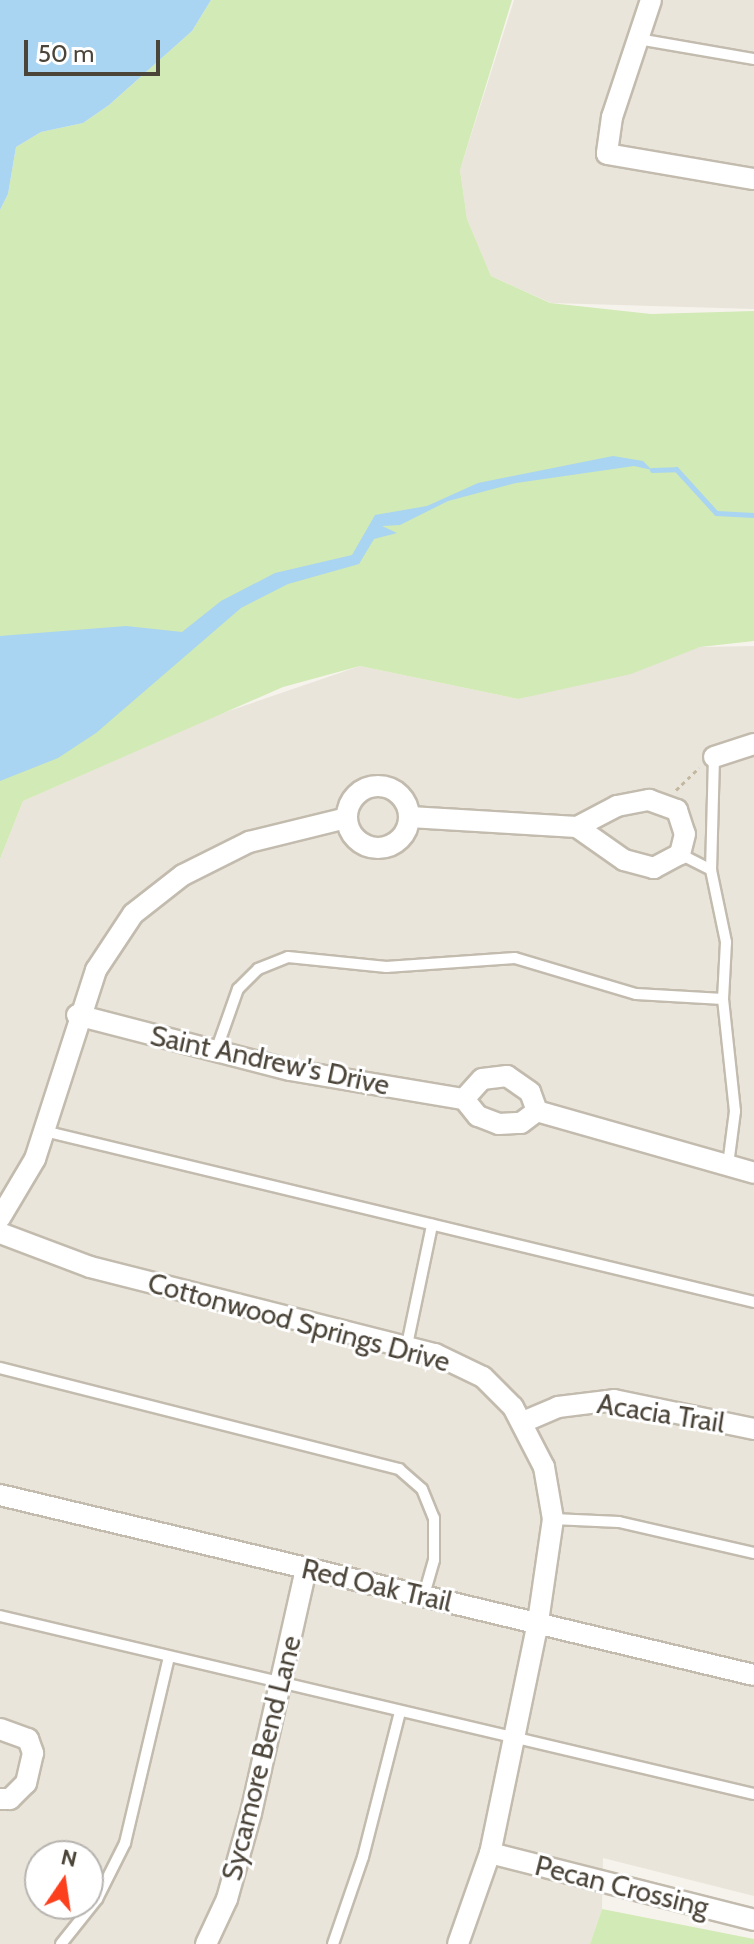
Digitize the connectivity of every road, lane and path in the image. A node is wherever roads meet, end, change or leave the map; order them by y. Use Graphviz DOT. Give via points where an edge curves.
graph roads {
  1 [pos="651,0"];
  2 [pos="638,39"];
  3 [pos="754,59"];
  4 [pos="754,179"];
  5 [pos="754,744"];
  6 [pos="714,757"];
  7 [pos="667,803"];
  8 [pos="410,817"];
  9 [pos="347,818"];
  10 [pos="577,827"];
  11 [pos="680,854"];
  12 [pos="711,870"];
  13 [pos="723,999"];
  14 [pos="77,1015"];
  15 [pos="216,1051"];
  16 [pos="464,1099"];
  17 [pos="537,1111"];
  18 [pos="44,1131"];
  19 [pos="728,1165"];
  20 [pos="754,1173"];
  21 [pos="0,1218"];
  22 [pos="432,1225"];
  23 [pos="0,1233"];
  24 [pos="754,1302"];
  25 [pos="407,1345"];
  26 [pos="0,1368"];
  27 [pos="523,1422"];
  28 [pos="754,1429"];
  29 [pos="0,1495"];
  30 [pos="553,1519"];
  31 [pos="754,1553"];
  32 [pos="306,1569"];
  33 [pos="424,1596"];
  34 [pos="0,1616"];
  35 [pos="538,1622"];
  36 [pos="169,1657"];
  37 [pos="754,1675"];
  38 [pos="280,1683"];
  39 [pos="400,1712"];
  40 [pos="0,1729"];
  41 [pos="512,1738"];
  42 [pos="754,1794"];
  43 [pos="0,1799"];
  44 [pos="490,1853"];
  45 [pos="754,1920"];
  46 [pos="61,1944"];
  47 [pos="206,1944"];
  48 [pos="333,1944"];
  49 [pos="458,1944"];
  1 -- 2 [label="street"];
  2 -- 3 [label="lane"];
  2 -- 4 [label="street" via="612,117 607,154"];
  5 -- 6 [label="street"];
  6 -- 7 [label="path" via="678,786"];
  6 -- 12 [label="lane"];
  7 -- 10 [label="street" via="633,800"];
  7 -- 11 [label="street" via="683,821"];
  8 -- 9 [label="street" via="401,838 379,848 357,840"];
  8 -- 9 [label="street" via="400,794 377,785 355,796"];
  8 -- 10 [label="street"];
  9 -- 14 [label="street" via="249,842 162,890 109,945"];
  10 -- 11 [label="street" via="606,850 640,866 666,866"];
  11 -- 12 [label="lane"];
  12 -- 13 [label="lane" via="726,942"];
  13 -- 15 [label="lane" via="636,994 492,956 414,967 288,957 258,969 238,989"];
  13 -- 19 [label="lane" via="735,1111"];
  14 -- 15 [label="street, Saint Andrew's Drive"];
  14 -- 18 [label="street"];
  15 -- 16 [label="street, Saint Andrew's Drive" via="338,1080"];
  16 -- 17 [label="street, Saint Andrew's Drive" via="478,1116 499,1124 521,1123"];
  16 -- 17 [label="street" via="482,1079 507,1076 530,1092"];
  17 -- 19 [label="street"];
  18 -- 21 [label="street" via="35,1159"];
  18 -- 22 [label="lane"];
  19 -- 20 [label="street"];
  22 -- 24 [label="lane"];
  22 -- 25 [label="lane"];
  23 -- 25 [label="street, Cottonwood Springs Drive" via="90,1267"];
  25 -- 27 [label="street, Cottonwood Springs Drive" via="483,1377"];
  26 -- 33 [label="lane" via="399,1469 422,1489 434,1518 434,1560"];
  27 -- 28 [label="street, Acacia Trail" via="558,1407 614,1400"];
  27 -- 30 [label="street, Cottonwood Springs Drive" via="544,1467"];
  29 -- 32 [label="street, Red Oak Trail"];
  30 -- 31 [label="lane" via="619,1522"];
  30 -- 35 [label="street, Cottonwood Springs Drive"];
  32 -- 33 [label="street, Red Oak Trail"];
  32 -- 38 [label="street, Sycamore Bend Lane"];
  33 -- 35 [label="street, Red Oak Trail"];
  34 -- 36 [label="lane"];
  35 -- 37 [label="street, Red Oak Trail"];
  35 -- 41 [label="street, Cottonwood Springs Drive"];
  36 -- 38 [label="lane"];
  36 -- 46 [label="lane" via="125,1843 97,1899"];
  38 -- 39 [label="lane"];
  38 -- 47 [label="street, Sycamore Bend Lane" via="241,1853"];
  39 -- 41 [label="lane"];
  39 -- 48 [label="lane" via="363,1857"];
  40 -- 43 [label="street" via="28,1739 33,1753 26,1783 10,1799"];
  41 -- 42 [label="lane"];
  41 -- 44 [label="street, Cottonwood Springs Drive"];
  44 -- 45 [label="street, Pecan Crossing"];
  44 -- 49 [label="street, Cottonwood Springs Drive"];
}
